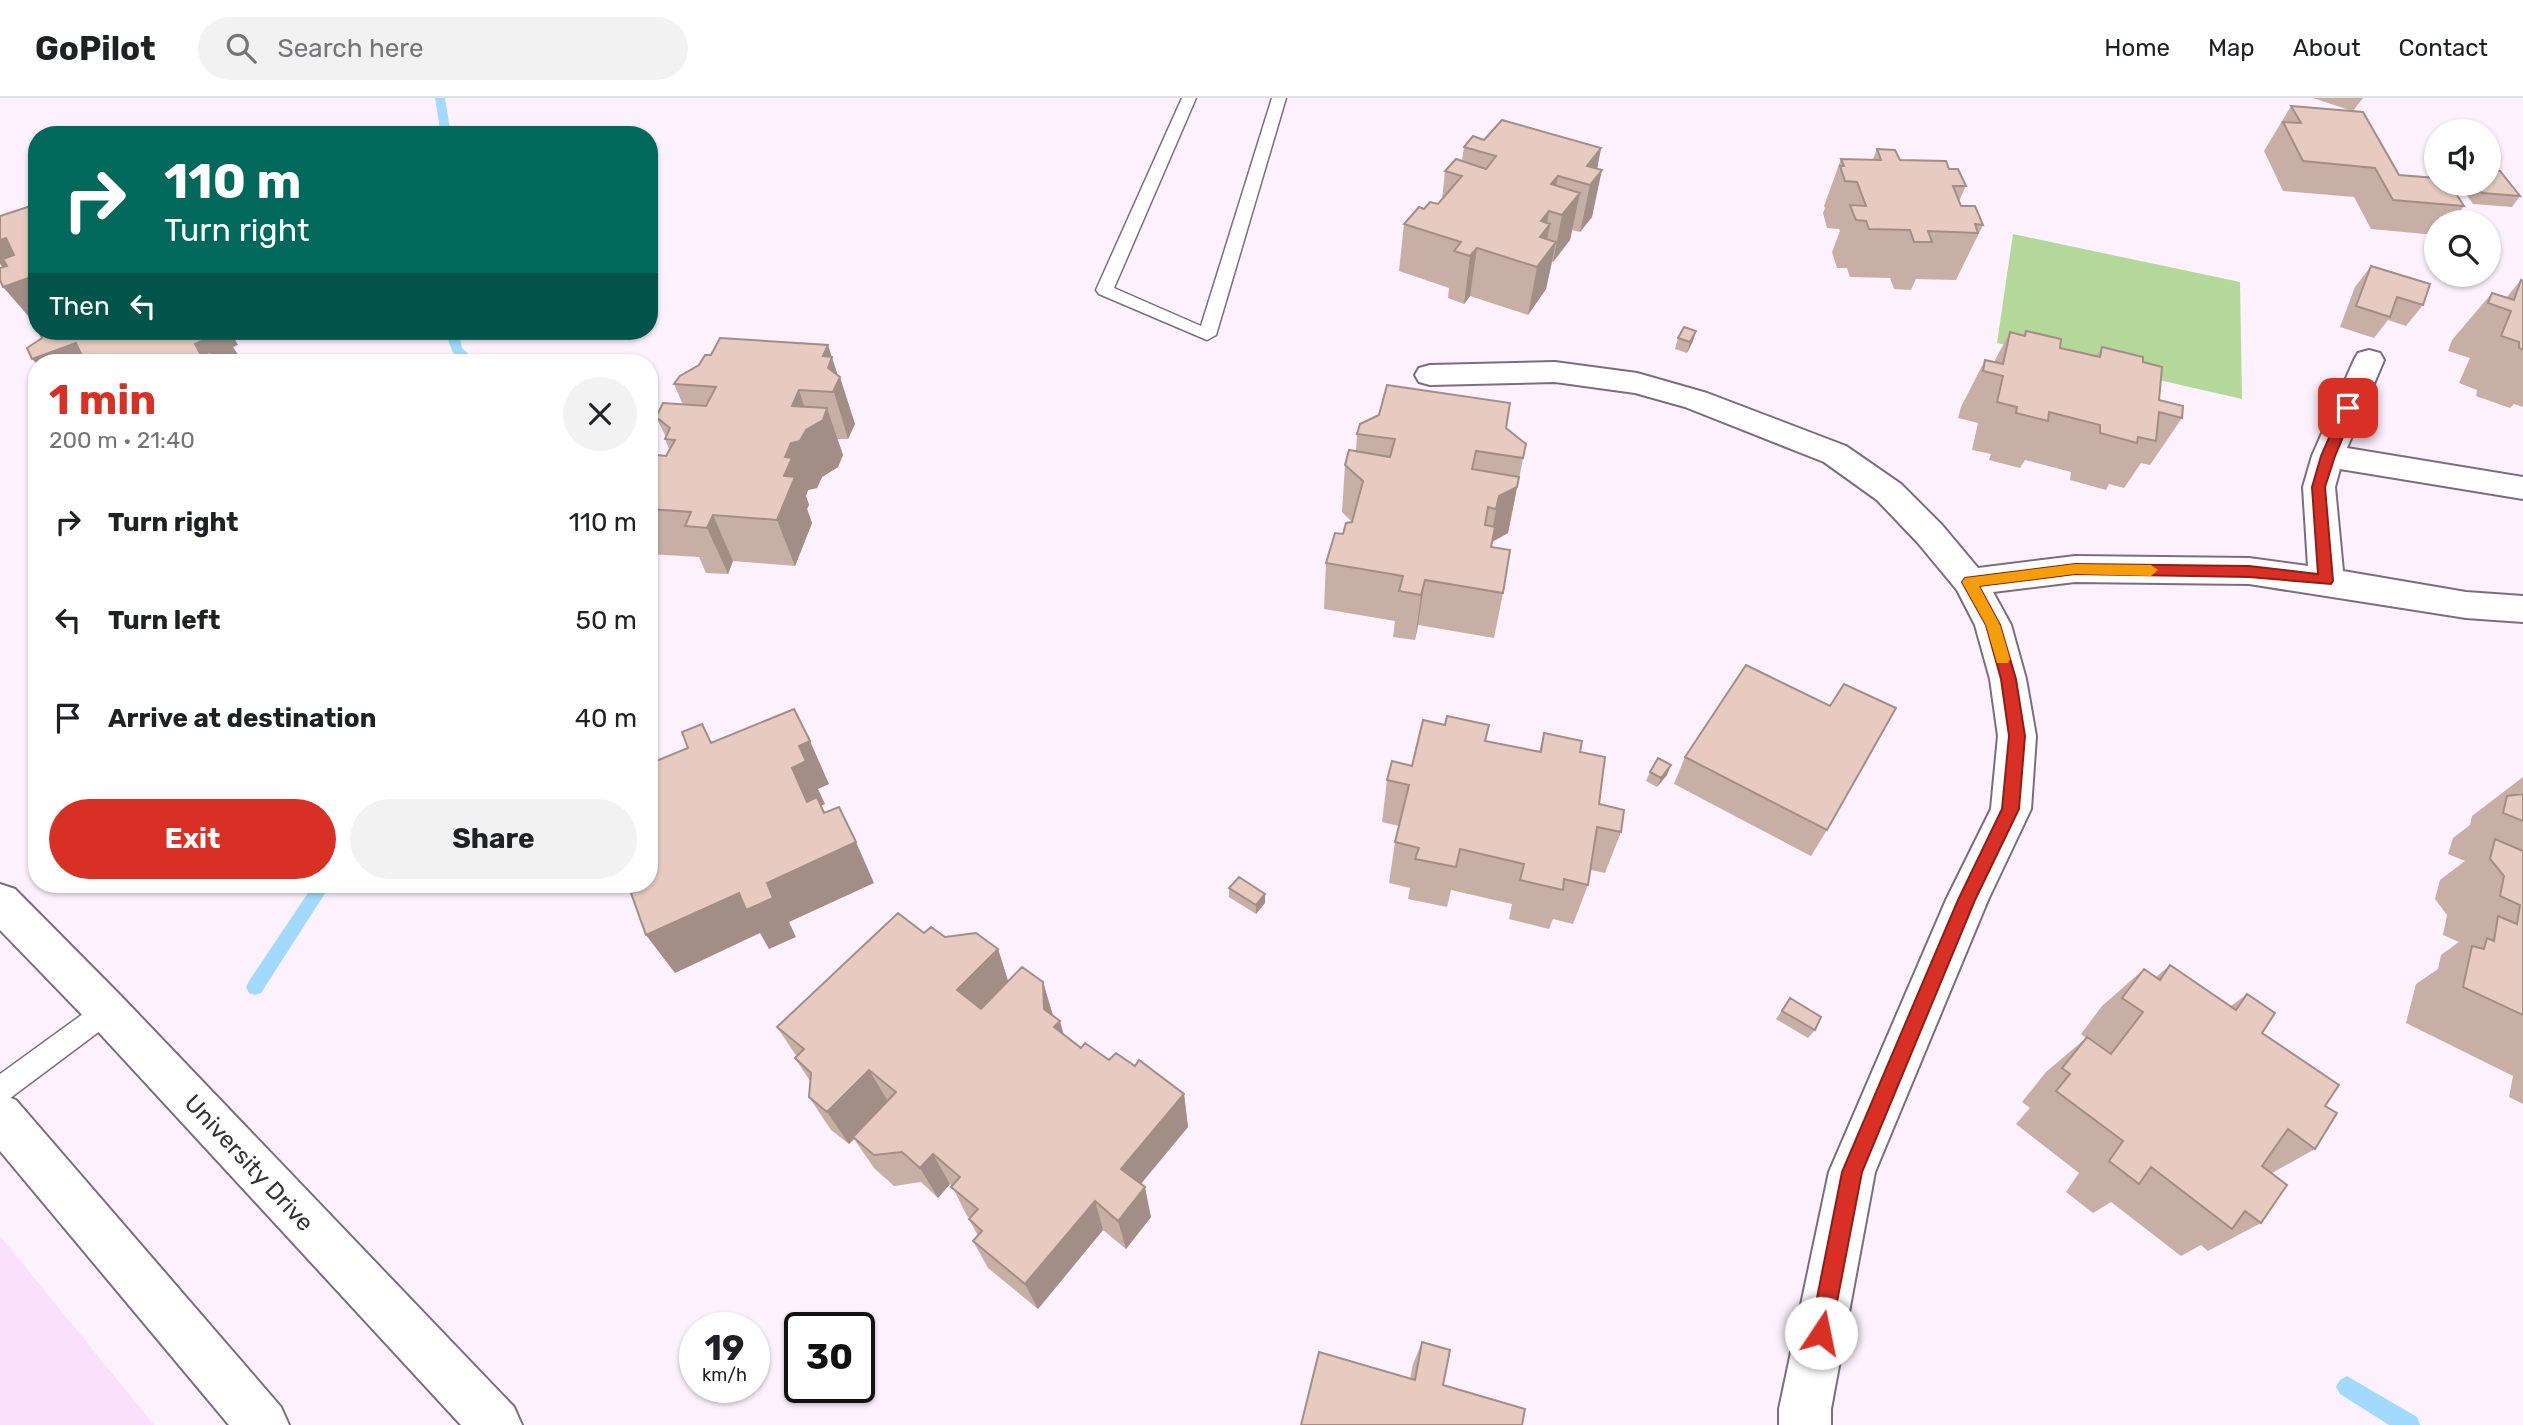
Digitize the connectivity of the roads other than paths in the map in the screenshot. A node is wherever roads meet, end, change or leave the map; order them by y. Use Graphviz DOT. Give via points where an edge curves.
graph roads {
  1 [pos="1189,98"];
  2 [pos="1279,98"];
  3 [pos="2369,360"];
  4 [pos="1430,375"];
  5 [pos="2328,456"];
  6 [pos="2523,488"];
  7 [pos="2326,581"];
  8 [pos="1970,582"];
  9 [pos="2523,609"];
  10 [pos="0,902"];
  11 [pos="107,1011"];
  12 [pos="0,1090"];
  13 [pos="0,1116"];
  14 [pos="263,1425"];
  15 [pos="496,1425"];
  16 [pos="1805,1425"];
  1 -- 2 [label="lane" via="1105,290 1207,335"];
  3 -- 5 [label="street"];
  4 -- 8 [label="street" via="1593,375 1696,400 1778,431 1835,454 1889,492"];
  5 -- 6 [label="street"];
  5 -- 7 [label="street" via="2319,487"];
  7 -- 8 [label="street" via="2249,571 2075,569"];
  7 -- 9 [label="street" via="2466,605"];
  8 -- 16 [label="street" via="1993,625 2008,679 2017,736 2011,809 1967,900 1852,1172"];
  10 -- 11 [label="street, University Drive"];
  11 -- 12 [label="lane"];
  11 -- 15 [label="street, University Drive"];
  13 -- 14 [label="street"];
}
